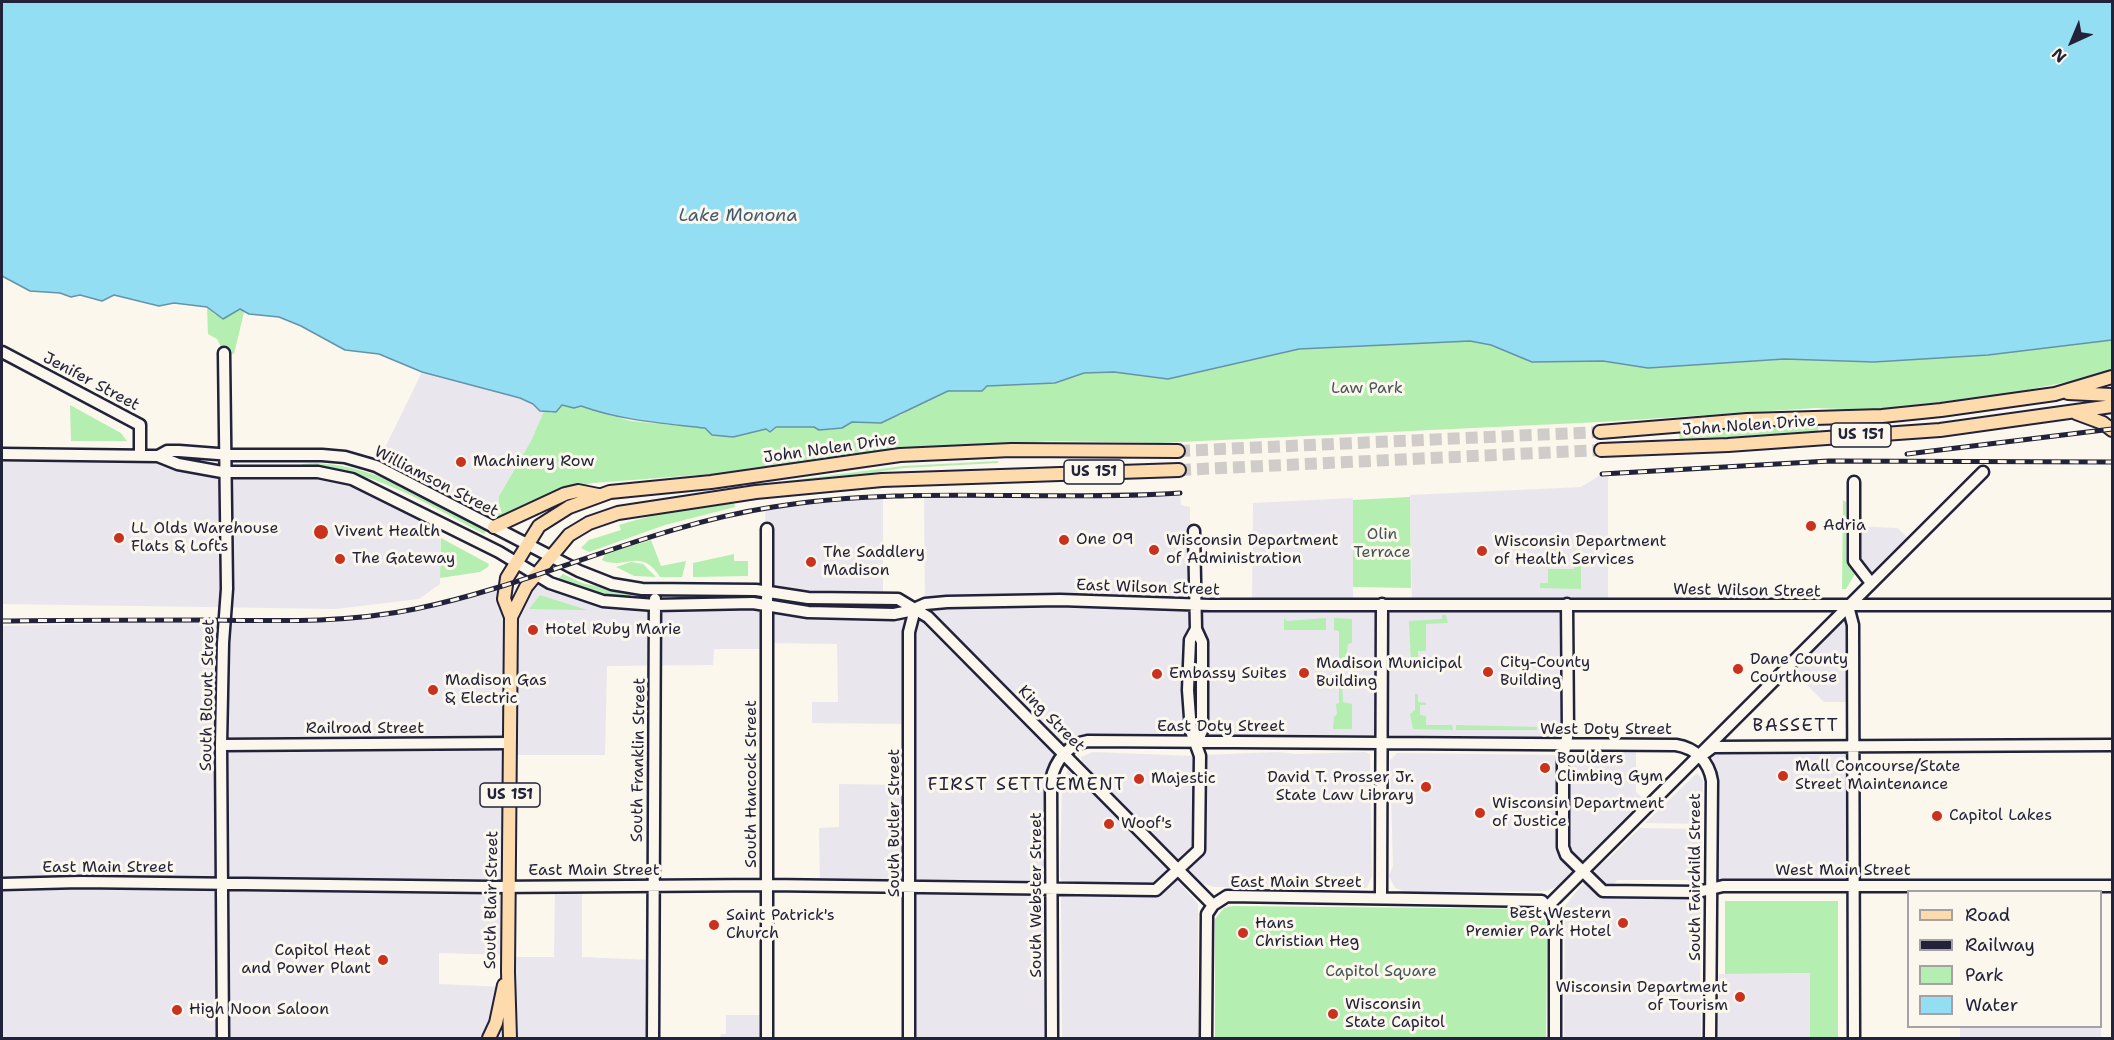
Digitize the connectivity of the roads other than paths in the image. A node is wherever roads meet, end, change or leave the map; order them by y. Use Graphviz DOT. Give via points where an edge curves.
graph roads {
  1 [pos="2,352"];
  2 [pos="225,353"];
  3 [pos="2112,377"];
  4 [pos="2055,394"];
  5 [pos="2112,395"];
  6 [pos="2112,406"];
  7 [pos="2074,413"];
  8 [pos="2112,430"];
  9 [pos="1600,432"];
  10 [pos="1601,450"];
  11 [pos="1178,451"];
  12 [pos="2,454"];
  13 [pos="224,454"];
  14 [pos="140,455"];
  15 [pos="158,456"];
  16 [pos="1179,470"];
  17 [pos="1983,471"];
  18 [pos="225,472"];
  19 [pos="1854,482"];
  20 [pos="599,495"];
  21 [pos="494,527"];
  22 [pos="767,529"];
  23 [pos="1194,531"];
  24 [pos="526,544"];
  25 [pos="552,557"];
  26 [pos="515,562"];
  27 [pos="537,574"];
  28 [pos="1871,583"];
  29 [pos="655,589"];
  30 [pos="768,591"];
  31 [pos="2112,596"];
  32 [pos="1195,604"];
  33 [pos="1382,604"];
  34 [pos="1567,604"];
  35 [pos="655,605"];
  36 [pos="2094,605"];
  37 [pos="2112,605"];
  38 [pos="768,606"];
  39 [pos="1848,606"];
  40 [pos="915,609"];
  41 [pos="511,617"];
  42 [pos="1197,742"];
  43 [pos="510,743"];
  44 [pos="1381,744"];
  45 [pos="221,745"];
  46 [pos="1565,745"];
  47 [pos="1853,746"];
  48 [pos="2112,746"];
  49 [pos="1064,754"];
  50 [pos="1700,756"];
  51 [pos="1179,871"];
  52 [pos="1582,872"];
  53 [pos="2,884"];
  54 [pos="223,885"];
  55 [pos="653,885"];
  56 [pos="767,885"];
  57 [pos="1854,885"];
  58 [pos="510,886"];
  59 [pos="2112,886"];
  60 [pos="910,887"];
  61 [pos="1711,889"];
  62 [pos="1052,890"];
  63 [pos="1381,897"];
  64 [pos="1213,905"];
  65 [pos="1548,906"];
  66 [pos="508,972"];
  67 [pos="223,1038"];
  68 [pos="489,1038"];
  69 [pos="510,1038"];
  70 [pos="653,1038"];
  71 [pos="767,1038"];
  72 [pos="909,1038"];
  73 [pos="1052,1038"];
  74 [pos="1206,1038"];
  75 [pos="1555,1038"];
  76 [pos="1710,1038"];
  77 [pos="1854,1038"];
  1 -- 14 [label="street, Jenifer Street" via="140,425"];
  2 -- 13 [label="street, South Blount Street"];
  3 -- 4 [label="main road, US 151"];
  4 -- 5 [label="main road"];
  4 -- 9 [label="main road, John Nolen Drive / US 151" via="1881,416 1766,419"];
  6 -- 7 [label="main road, John Nolen Drive / US 151"];
  7 -- 8 [label="main road"];
  7 -- 10 [label="main road, John Nolen Drive / US 151" via="1940,430"];
  11 -- 20 [label="main road, John Nolen Drive / US 151" via="1011,450 900,455"];
  12 -- 14 [label="street, Williamson Street"];
  13 -- 15 [label="street, Williamson Street" via="167,451"];
  13 -- 18 [label="street, South Blount Street"];
  13 -- 21 [label="street, Williamson Street" via="322,455 366,462"];
  14 -- 15 [label="street, Williamson Street"];
  15 -- 18 [label="street, Williamson Street" via="178,464"];
  16 -- 25 [label="main road, John Nolen Drive / US 151" via="894,479 756,492 608,516 575,530"];
  17 -- 28 [label="street"];
  18 -- 26 [label="street, Williamson Street" via="318,472 352,479"];
  18 -- 45 [label="street, South Blount Street" via="227,589"];
  19 -- 28 [label="street" via="1854,561"];
  20 -- 21 [label="main road" via="565,494"];
  20 -- 24 [label="main road, John Nolen Drive / US 151" via="547,519"];
  21 -- 24 [label="street, Williamson Street"];
  22 -- 30 [label="street, South Hancock Street"];
  23 -- 32 [label="street, East Main Street"];
  24 -- 25 [label="street, Williamson Street"];
  24 -- 26 [label="main road, John Nolen Drive / US 151"];
  25 -- 27 [label="main road, John Nolen Drive / US 151"];
  25 -- 29 [label="street" via="606,582"];
  26 -- 27 [label="street, Williamson Street"];
  26 -- 41 [label="main road, South Blair Street / US 151" via="504,596"];
  27 -- 35 [label="street, East Wilson Street" via="559,587 594,599"];
  27 -- 41 [label="main road, South Blair Street / US 151" via="526,586"];
  28 -- 39 [label="street"];
  29 -- 30 [label="street"];
  29 -- 35 [label="street, South Franklin Street"];
  30 -- 38 [label="street, South Hancock Street"];
  30 -- 40 [label="street" via="808,598 902,599"];
  31 -- 36 [label="street"];
  32 -- 33 [label="street, East Wilson Street"];
  32 -- 40 [label="street, East Wilson Street" via="985,602 930,603"];
  32 -- 42 [label="street, East Main Street" via="1196,629 1202,638 1202,731"];
  33 -- 34 [label="street, West Wilson Street"];
  33 -- 44 [label="street"];
  34 -- 39 [label="street, West Wilson Street"];
  34 -- 46 [label="street, West Main Street"];
  35 -- 38 [label="street, East Wilson Street"];
  35 -- 55 [label="street, South Franklin Street"];
  36 -- 37 [label="street, West Wilson Street"];
  36 -- 39 [label="street, West Wilson Street"];
  38 -- 40 [label="street, East Wilson Street" via="833,613 894,614"];
  38 -- 56 [label="street, South Hancock Street"];
  39 -- 47 [label="street" via="1853,625"];
  39 -- 50 [label="street"];
  40 -- 49 [label="street, King Street" via="928,617"];
  40 -- 60 [label="street, South Butler Street" via="909,632"];
  41 -- 43 [label="main road, South Blair Street / US 151"];
  42 -- 44 [label="street, East Doty Street"];
  42 -- 49 [label="street, East Doty Street" via="1084,742"];
  42 -- 51 [label="street, East Main Street" via="1200,847"];
  43 -- 45 [label="street, Railroad Street"];
  43 -- 58 [label="main road, South Blair Street / US 151"];
  44 -- 46 [label="street, West Doty Street"];
  44 -- 63 [label="street"];
  45 -- 54 [label="street, South Blount Street"];
  46 -- 50 [label="street, West Doty Street" via="1676,745"];
  46 -- 52 [label="street, West Main Street" via="1563,847"];
  47 -- 48 [label="street"];
  47 -- 50 [label="street" via="1713,747"];
  47 -- 57 [label="street"];
  49 -- 51 [label="street, King Street"];
  49 -- 62 [label="street, South Webster Street" via="1051,780"];
  50 -- 52 [label="street"];
  50 -- 61 [label="street, South Fairchild Street" via="1712,780"];
  51 -- 62 [label="street, East Main Street" via="1156,890"];
  51 -- 64 [label="street, King Street"];
  52 -- 61 [label="street, West Main Street" via="1606,892"];
  52 -- 65 [label="street"];
  53 -- 54 [label="street, East Main Street"];
  54 -- 58 [label="street, East Main Street"];
  54 -- 67 [label="street, South Blount Street"];
  55 -- 56 [label="street, East Main Street"];
  55 -- 58 [label="street, East Main Street"];
  55 -- 70 [label="street, South Franklin Street"];
  56 -- 60 [label="street, East Main Street"];
  56 -- 71 [label="street, South Hancock Street"];
  57 -- 59 [label="street, West Main Street"];
  57 -- 61 [label="street, West Main Street"];
  57 -- 77 [label="street"];
  58 -- 66 [label="main road, South Blair Street / US 151"];
  60 -- 62 [label="street, East Main Street"];
  60 -- 72 [label="street, South Butler Street"];
  61 -- 76 [label="street, South Fairchild Street"];
  62 -- 73 [label="street, South Webster Street"];
  63 -- 64 [label="street, East Main Street" via="1227,896"];
  63 -- 65 [label="street" via="1534,899"];
  64 -- 74 [label="street" via="1207,918"];
  65 -- 75 [label="street" via="1555,920"];
  66 -- 68 [label="main road, US 151"];
  66 -- 69 [label="main road, South Blair Street / US 151"];
}
